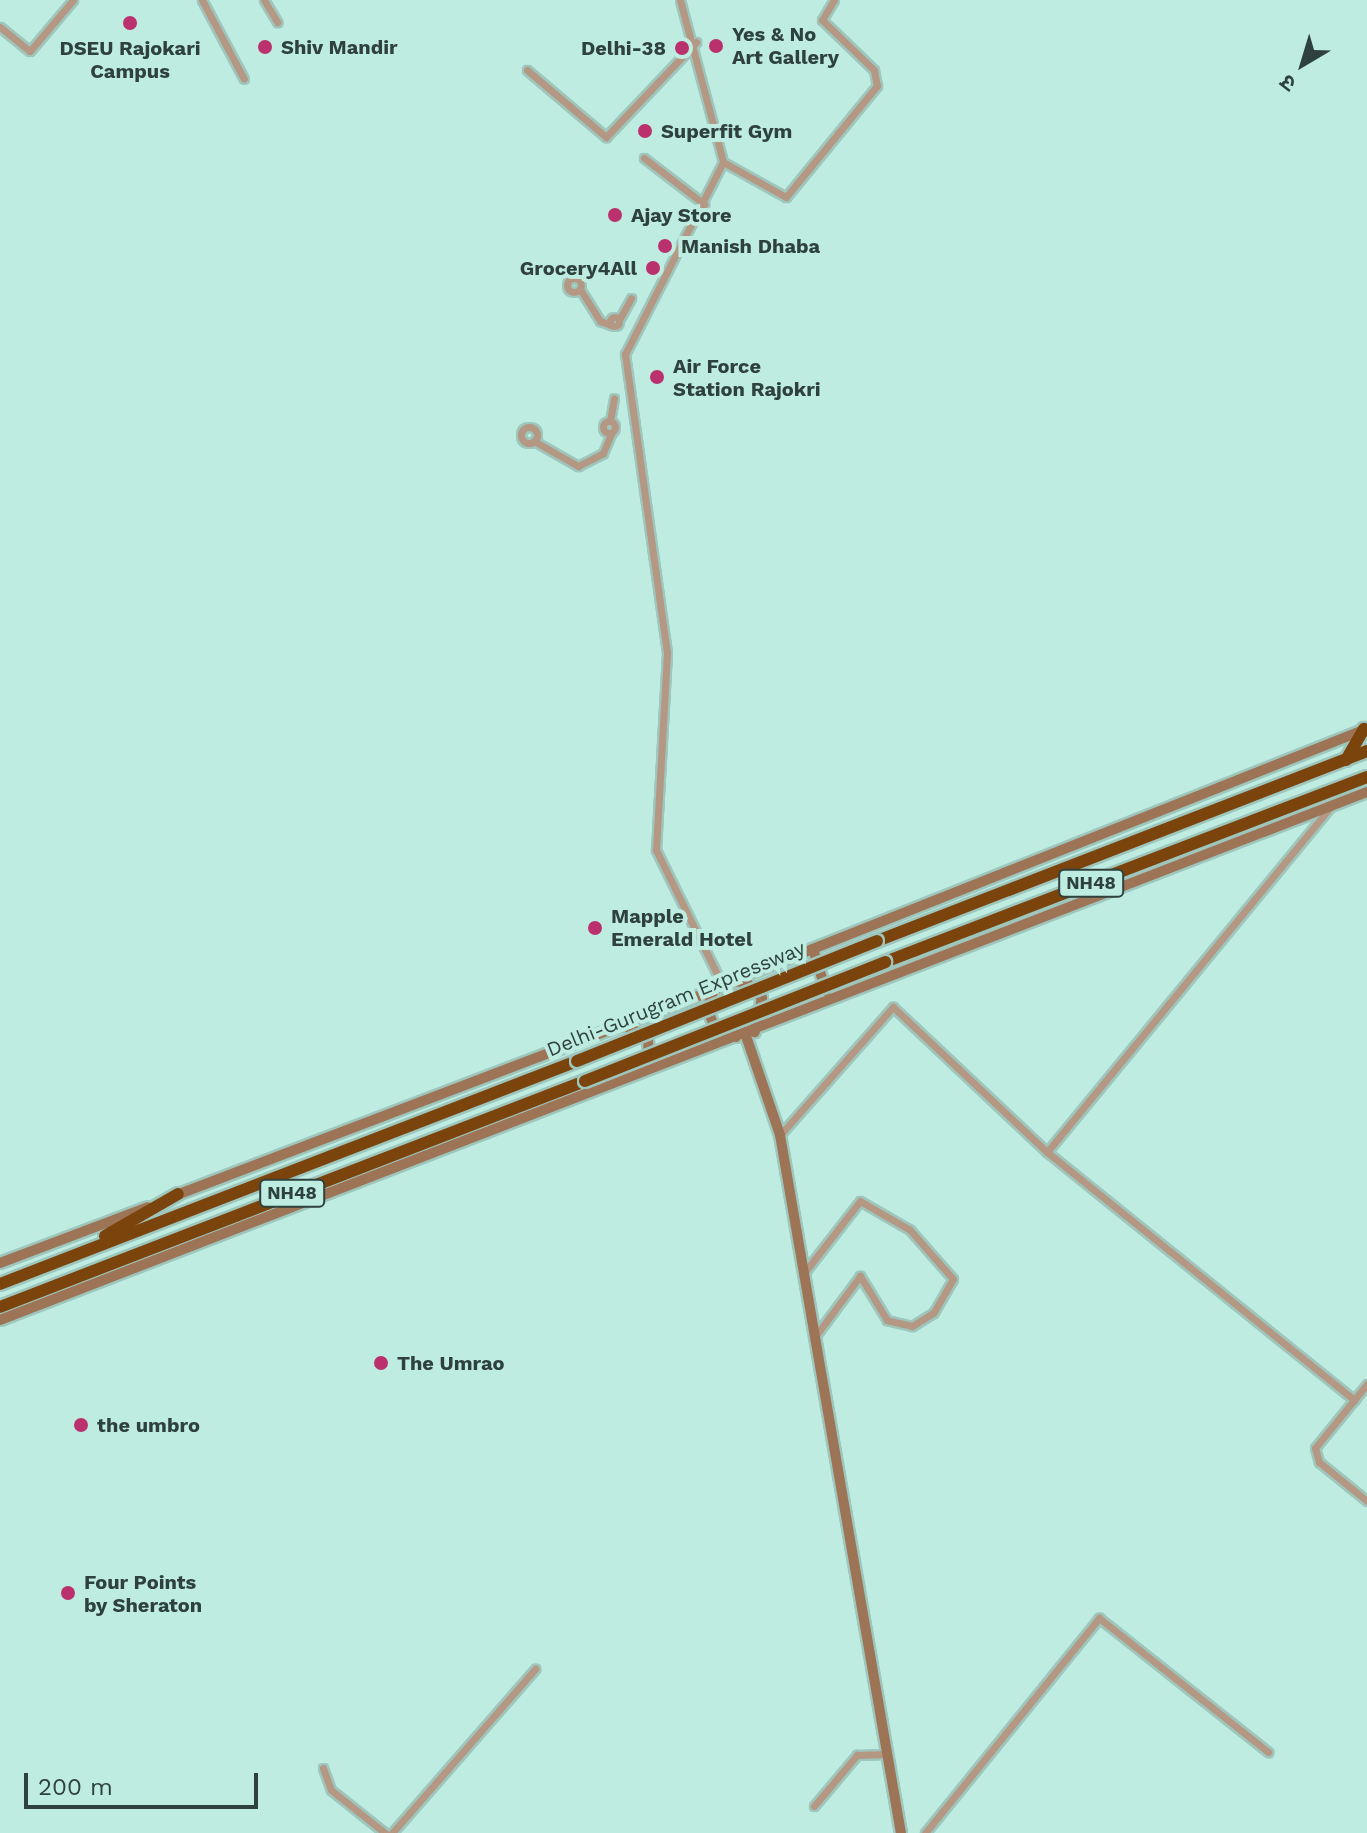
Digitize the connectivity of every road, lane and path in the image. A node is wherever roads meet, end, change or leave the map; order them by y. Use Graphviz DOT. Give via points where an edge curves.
graph roads {
  1 [pos="73,0"];
  2 [pos="202,0"];
  3 [pos="264,0"];
  4 [pos="680,0"];
  5 [pos="834,0"];
  6 [pos="277,22"];
  7 [pos="0,27"];
  8 [pos="696,42"];
  9 [pos="527,70"];
  10 [pos="244,79"];
  11 [pos="644,158"];
  12 [pos="723,162"];
  13 [pos="704,204"];
  14 [pos="580,289"];
  15 [pos="631,298"];
  16 [pos="616,323"];
  17 [pos="627,342"];
  18 [pos="614,398"];
  19 [pos="634,422"];
  20 [pos="612,427"];
  21 [pos="534,441"];
  22 [pos="1366,729"];
  23 [pos="1367,751"];
  24 [pos="1346,760"];
  25 [pos="1367,777"];
  26 [pos="1367,792"];
  27 [pos="1331,807"];
  28 [pos="813,949"];
  29 [pos="723,985"];
  30 [pos="837,995"];
  31 [pos="622,1025"];
  32 [pos="746,1035"];
  33 [pos="637,1073"];
  34 [pos="780,1135"];
  35 [pos="1047,1152"];
  36 [pos="178,1194"];
  37 [pos="82,1251"];
  38 [pos="0,1263"];
  39 [pos="800,1278"];
  40 [pos="0,1284"];
  41 [pos="0,1307"];
  42 [pos="0,1320"];
  43 [pos="813,1340"];
  44 [pos="1367,1384"];
  45 [pos="1354,1400"];
  46 [pos="1367,1501"];
  47 [pos="535,1669"];
  48 [pos="1268,1752"];
  49 [pos="887,1754"];
  50 [pos="323,1768"];
  51 [pos="814,1806"];
  52 [pos="385,1833"];
  53 [pos="392,1833"];
  54 [pos="901,1833"];
  55 [pos="925,1833"];
  1 -- 7 [label="street" via="30,51"];
  2 -- 10 [label="street"];
  3 -- 6 [label="street"];
  4 -- 8 [label="street"];
  5 -- 12 [label="street" via="822,20 874,70 877,86 786,197"];
  8 -- 9 [label="street" via="606,137"];
  8 -- 12 [label="street"];
  11 -- 13 [label="street"];
  12 -- 13 [label="street"];
  13 -- 17 [label="street"];
  14 -- 16 [label="street" via="600,321"];
  15 -- 16 [label="street"];
  16 -- 17 [label="street"];
  17 -- 19 [label="street"];
  18 -- 20 [label="street"];
  19 -- 20 [label="street"];
  19 -- 29 [label="street" via="667,653 656,850"];
  20 -- 21 [label="street" via="603,453 578,466"];
  22 -- 24 [label="highway"];
  22 -- 28 [label="main road"];
  23 -- 24 [label="highway, Delhi-Gurugram Expressway / NH48"];
  24 -- 37 [label="highway, Delhi-Gurugram Expressway / NH48, bridge"];
  25 -- 41 [label="highway, Delhi-Gurugram Expressway / NH48, bridge"];
  26 -- 27 [label="main road"];
  27 -- 30 [label="main road"];
  27 -- 35 [label="street"];
  28 -- 29 [label="main road"];
  28 -- 30 [label="main road" via="819,981"];
  29 -- 31 [label="main road"];
  29 -- 32 [label="main road" via="709,1019"];
  29 -- 32 [label="main road" via="747,983 762,998"];
  30 -- 32 [label="main road"];
  31 -- 33 [label="main road" via="637,1028 650,1043 650,1058"];
  31 -- 36 [label="main road"];
  32 -- 33 [label="main road"];
  32 -- 34 [label="main road"];
  33 -- 42 [label="main road"];
  34 -- 35 [label="street" via="889,1007 988,1090"];
  34 -- 39 [label="main road"];
  35 -- 45 [label="street"];
  36 -- 37 [label="highway"];
  36 -- 38 [label="main road"];
  37 -- 40 [label="highway, Delhi-Gurugram Expressway / NH48"];
  39 -- 43 [label="main road"];
  39 -- 43 [label="street" via="860,1201 906,1227 953,1279 933,1313 912,1326 887,1320 860,1276"];
  43 -- 49 [label="main road"];
  44 -- 45 [label="street"];
  45 -- 46 [label="street" via="1315,1455"];
  47 -- 53 [label="street"];
  48 -- 55 [label="street" via="1099,1618"];
  49 -- 51 [label="street" via="857,1755"];
  49 -- 54 [label="main road"];
  50 -- 52 [label="street" via="331,1790"];
}
